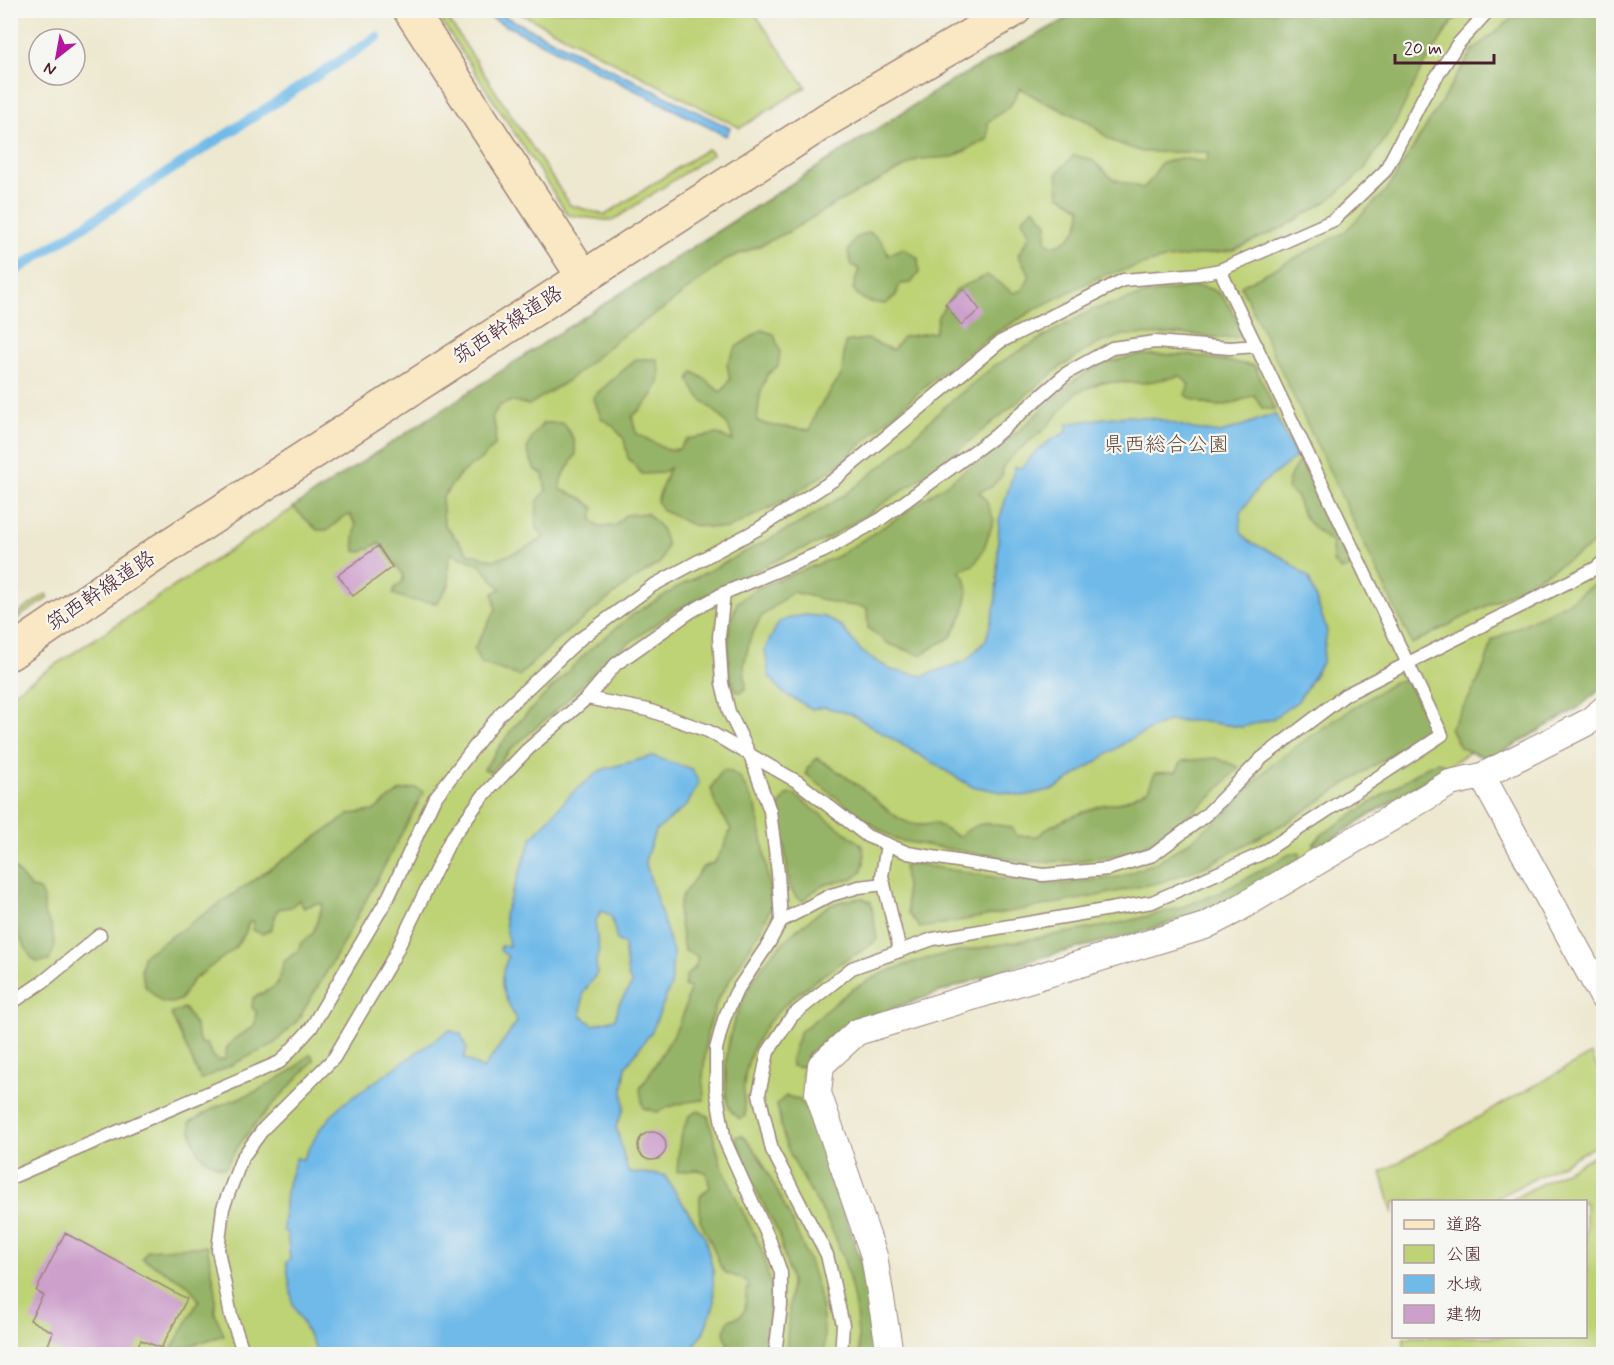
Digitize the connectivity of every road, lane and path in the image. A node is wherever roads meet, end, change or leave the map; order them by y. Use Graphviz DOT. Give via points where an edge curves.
graph roads {
  1 [pos="410,10"];
  2 [pos="1014,10"];
  3 [pos="1489,10"];
  4 [pos="1220,270"];
  5 [pos="583,276"];
  6 [pos="1257,346"];
  7 [pos="1604,561"];
  8 [pos="724,593"];
  9 [pos="10,653"];
  10 [pos="1407,663"];
  11 [pos="587,698"];
  12 [pos="1604,709"];
  13 [pos="750,755"];
  14 [pos="1482,776"];
  15 [pos="887,844"];
  16 [pos="884,884"];
  17 [pos="782,921"];
  18 [pos="100,935"];
  19 [pos="900,951"];
  20 [pos="10,988"];
  21 [pos="1604,999"];
  22 [pos="14,1002"];
  23 [pos="10,1178"];
  24 [pos="244,1354"];
  25 [pos="775,1354"];
  26 [pos="841,1354"];
  27 [pos="890,1354"];
  1 -- 5 [label="street"];
  2 -- 5 [label="street, 筑西幹線道路" via="828,119"];
  3 -- 4 [label="lane" via="1456,45 1385,171 1334,220"];
  4 -- 6 [label="lane"];
  4 -- 23 [label="lane" via="1123,280 1000,342 835,479 758,529 652,586 580,639 500,714 434,800 388,896 311,1028 280,1062"];
  5 -- 9 [label="street, 筑西幹線道路"];
  6 -- 8 [label="lane" via="1230,348 1155,342 1112,348 1067,372 995,436 881,519 824,551"];
  6 -- 10 [label="lane"];
  7 -- 10 [label="lane"];
  8 -- 11 [label="lane" via="616,664"];
  8 -- 13 [label="lane" via="719,637 722,683 729,711"];
  10 -- 15 [label="lane" via="1345,695 1262,758 1206,815 1153,855 1108,869 1043,875 908,853"];
  10 -- 19 [label="lane" via="1442,735 1261,854 1152,902 933,939"];
  11 -- 13 [label="lane" via="648,710 708,731"];
  11 -- 24 [label="lane" via="527,750 451,839 393,958 334,1058 264,1128 242,1158 223,1208 218,1250 231,1316"];
  12 -- 14 [label="street" via="1588,722"];
  13 -- 15 [label="lane" via="798,782 867,836"];
  13 -- 17 [label="lane" via="770,811"];
  14 -- 21 [label="street"];
  14 -- 27 [label="street" via="1450,783 1205,926 857,1032 821,1065 818,1093 874,1256"];
  15 -- 16 [label="lane"];
  16 -- 17 [label="lane" via="831,894"];
  16 -- 19 [label="lane"];
  17 -- 25 [label="lane" via="736,992 716,1049 716,1090 724,1141 781,1273"];
  18 -- 22 [label="lane"];
  19 -- 26 [label="lane" via="852,968 792,1016 768,1052 759,1094 772,1150 827,1255 843,1325"];
  20 -- 22 [label="lane"];
}
